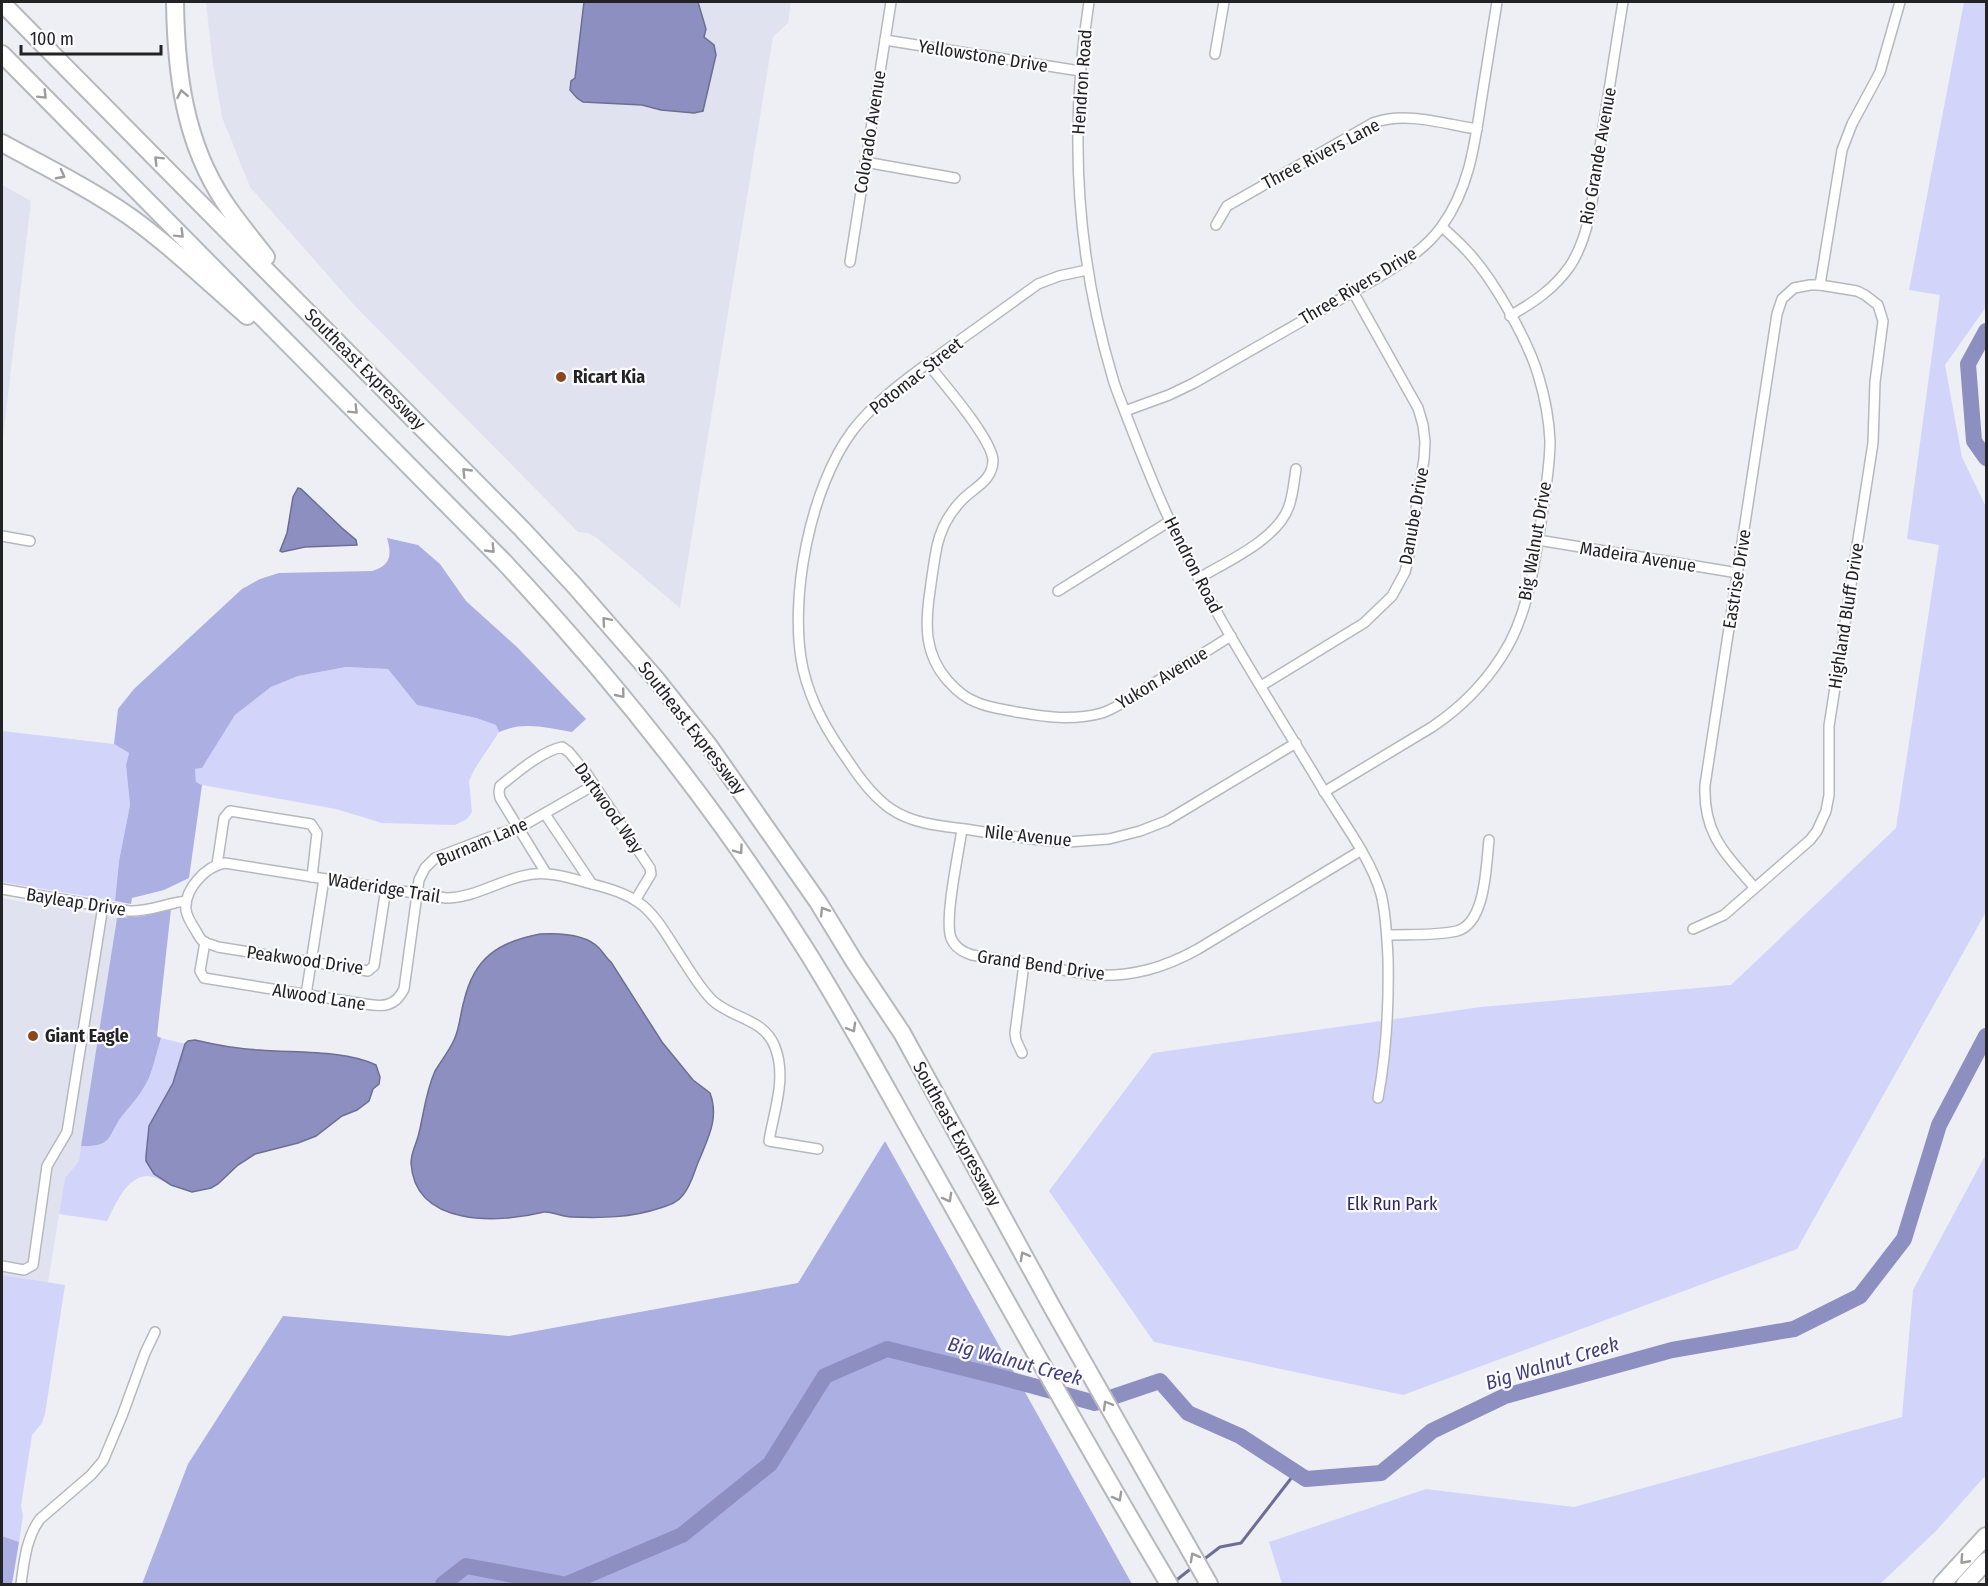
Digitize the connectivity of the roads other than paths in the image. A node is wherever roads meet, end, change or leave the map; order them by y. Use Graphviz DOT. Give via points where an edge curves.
graph roads {
  1 [pos="175,2"];
  2 [pos="891,2"];
  3 [pos="1089,2"];
  4 [pos="1224,2"];
  5 [pos="1497,2"];
  6 [pos="1623,2"];
  7 [pos="1900,2"];
  8 [pos="2,3"];
  9 [pos="885,40"];
  10 [pos="2,54"];
  11 [pos="1215,54"];
  12 [pos="1080,71"];
  13 [pos="1477,129"];
  14 [pos="2,143"];
  15 [pos="865,162"];
  16 [pos="955,178"];
  17 [pos="1216,225"];
  18 [pos="1442,227"];
  19 [pos="850,262"];
  20 [pos="1087,270"];
  21 [pos="1820,285"];
  22 [pos="1353,292"];
  23 [pos="302,306"];
  24 [pos="1510,316"];
  25 [pos="928,363"];
  26 [pos="313,368"];
  27 [pos="1125,411"];
  28 [pos="1296,470"];
  29 [pos="1170,521"];
  30 [pos="2,536"];
  31 [pos="1538,540"];
  32 [pos="30,541"];
  33 [pos="1738,573"];
  34 [pos="1199,578"];
  35 [pos="1058,591"];
  36 [pos="1231,636"];
  37 [pos="1261,686"];
  38 [pos="1296,743"];
  39 [pos="839,749"];
  40 [pos="594,786"];
  41 [pos="1324,792"];
  42 [pos="545,814"];
  43 [pos="519,828"];
  44 [pos="962,829"];
  45 [pos="1489,840"];
  46 [pos="1360,851"];
  47 [pos="217,864"];
  48 [pos="546,873"];
  49 [pos="312,877"];
  50 [pos="324,879"];
  51 [pos="592,884"];
  52 [pos="1754,887"];
  53 [pos="386,888"];
  54 [pos="2,889"];
  55 [pos="418,893"];
  56 [pos="636,899"];
  57 [pos="186,901"];
  58 [pos="103,906"];
  59 [pos="1693,929"];
  60 [pos="1387,935"];
  61 [pos="205,942"];
  62 [pos="311,961"];
  63 [pos="1024,964"];
  64 [pos="306,995"];
  65 [pos="1022,1053"];
  66 [pos="1378,1098"];
  67 [pos="818,1149"];
  68 [pos="2,1266"];
  69 [pos="155,1332"];
  70 [pos="1986,1536"];
  71 [pos="1986,1561"];
  72 [pos="21,1584"];
  73 [pos="1169,1584"];
  74 [pos="1209,1584"];
  75 [pos="1942,1584"];
  76 [pos="1965,1584"];
  23 -- 1 [label="highway, one-way" via="224,202 208,173 180,88"];
  2 -- 9 [label="street, Colorado Avenue"];
  3 -- 12 [label="street, Hendron Road"];
  4 -- 11 [label="street"];
  5 -- 13 [label="street, Three Rivers Drive"];
  6 -- 24 [label="street, Rio Grande Avenue" via="1590,212 1580,247 1555,285"];
  7 -- 21 [label="street" via="1880,72 1842,150"];
  23 -- 8 [label="highway, Southeast Expressway, one-way"];
  9 -- 12 [label="street, Yellowstone Drive"];
  9 -- 15 [label="street, Colorado Avenue"];
  10 -- 26 [label="highway, Southeast Expressway, one-way"];
  12 -- 20 [label="street, Hendron Road" via="1078,172"];
  13 -- 17 [label="street, Three Rivers Lane" via="1406,118 1373,123 1227,206"];
  13 -- 18 [label="street, Three Rivers Drive" via="1468,174"];
  14 -- 26 [label="highway, one-way" via="128,215"];
  15 -- 16 [label="street"];
  15 -- 19 [label="street, Colorado Avenue"];
  18 -- 22 [label="street, Three Rivers Drive" via="1403,263"];
  18 -- 24 [label="street, Big Walnut Drive" via="1482,269"];
  20 -- 25 [label="street, Potomac Street" via="1038,284"];
  20 -- 27 [label="street, Hendron Road" via="1097,321"];
  21 -- 33 [label="street, Eastrise Drive" via="1794,288 1782,298 1777,314"];
  21 -- 52 [label="street, Highland Bluff Drive" via="1857,291 1878,305 1883,330 1874,395 1875,431 1829,726 1828,802 1810,840"];
  22 -- 27 [label="street, Three Rivers Drive" via="1194,383"];
  22 -- 37 [label="street, Danube Drive" via="1411,392 1423,425 1424,459 1408,560 1392,596 1375,614"];
  74 -- 23 [label="highway, Southeast Expressway, one-way" via="902,1033 818,902 709,746 574,585"];
  24 -- 31 [label="street, Big Walnut Drive" via="1539,377 1550,440"];
  25 -- 36 [label="street, Yukon Avenue" via="986,441 993,462 989,477 958,505 939,536 926,624 932,658 955,688 987,706 1046,717 1077,717 1112,708"];
  25 -- 39 [label="street, Potomac Street" via="882,400 853,430 827,475 810,525 798,623 803,670 814,703"];
  26 -- 73 [label="highway, Southeast Expressway, one-way" via="554,616 712,811 823,978"];
  27 -- 29 [label="street, Hendron Road"];
  28 -- 34 [label="street" via="1289,506 1276,529"];
  29 -- 34 [label="street, Hendron Road"];
  29 -- 35 [label="street"];
  30 -- 32 [label="street"];
  31 -- 33 [label="street, Madeira Avenue"];
  31 -- 41 [label="street, Big Walnut Drive" via="1528,594 1516,627 1502,657 1471,694 1432,727"];
  33 -- 52 [label="street, Eastrise Drive" via="1704,797 1717,842"];
  34 -- 36 [label="street, Hendron Road"];
  36 -- 37 [label="street, Hendron Road"];
  37 -- 38 [label="street, Hendron Road"];
  38 -- 41 [label="street, Hendron Road"];
  38 -- 44 [label="street, Nile Avenue" via="1190,808 1140,831 1108,839 1068,842"];
  39 -- 44 [label="street, Nile Avenue" via="891,809 928,824"];
  40 -- 42 [label="street, Burnam Lane"];
  40 -- 43 [label="street, Dartwood Way" via="562,747 547,753 500,786 500,798"];
  40 -- 56 [label="street, Dartwood Way" via="650,868 651,874"];
  41 -- 46 [label="street, Hendron Road"];
  42 -- 43 [label="street, Burnam Lane"];
  42 -- 51 [label="street"];
  43 -- 48 [label="street, Dartwood Way"];
  43 -- 55 [label="street, Burnam Lane" via="435,858 419,880"];
  44 -- 63 [label="street, Grand Bend Drive" via="949,917 952,941 966,954"];
  45 -- 60 [label="street" via="1479,906 1470,924 1457,931"];
  46 -- 60 [label="street, Hendron Road" via="1380,892"];
  46 -- 63 [label="street, Grand Bend Drive" via="1162,967 1111,976"];
  47 -- 49 [label="street, Waderidge Trail"];
  47 -- 49 [label="street" via="224,818 230,811 311,824 317,833"];
  47 -- 57 [label="street" via="199,878"];
  48 -- 51 [label="street, Waderidge Trail"];
  48 -- 55 [label="street, Waderidge Trail" via="519,877 453,898"];
  49 -- 50 [label="street, Waderidge Trail"];
  50 -- 53 [label="street, Waderidge Trail"];
  50 -- 62 [label="street"];
  51 -- 56 [label="street, Waderidge Trail"];
  52 -- 59 [label="street, Highland Bluff Drive" via="1724,915"];
  53 -- 55 [label="street, Waderidge Trail"];
  53 -- 62 [label="street, Peakwood Drive" via="372,969"];
  54 -- 58 [label="street, Bayleap Drive"];
  55 -- 64 [label="street, Alwood Lane" via="399,998 380,1006"];
  56 -- 67 [label="street, Waderidge Trail" via="659,922 712,1001 754,1022 775,1045 781,1075 769,1141"];
  57 -- 58 [label="street, Bayleap Drive" via="141,911"];
  57 -- 61 [label="street" via="186,913"];
  58 -- 68 [label="street" via="68,1132 47,1166 33,1265 24,1270"];
  60 -- 66 [label="street, Hendron Road" via="1388,1033"];
  61 -- 62 [label="street, Peakwood Drive"];
  61 -- 64 [label="street, Alwood Lane" via="200,971 204,978"];
  62 -- 64 [label="street"];
  63 -- 65 [label="street" via="1015,1034"];
  69 -- 72 [label="street" via="104,1461 34,1527"];
  70 -- 75 [label="highway, one-way"];
  71 -- 76 [label="highway"];
}
